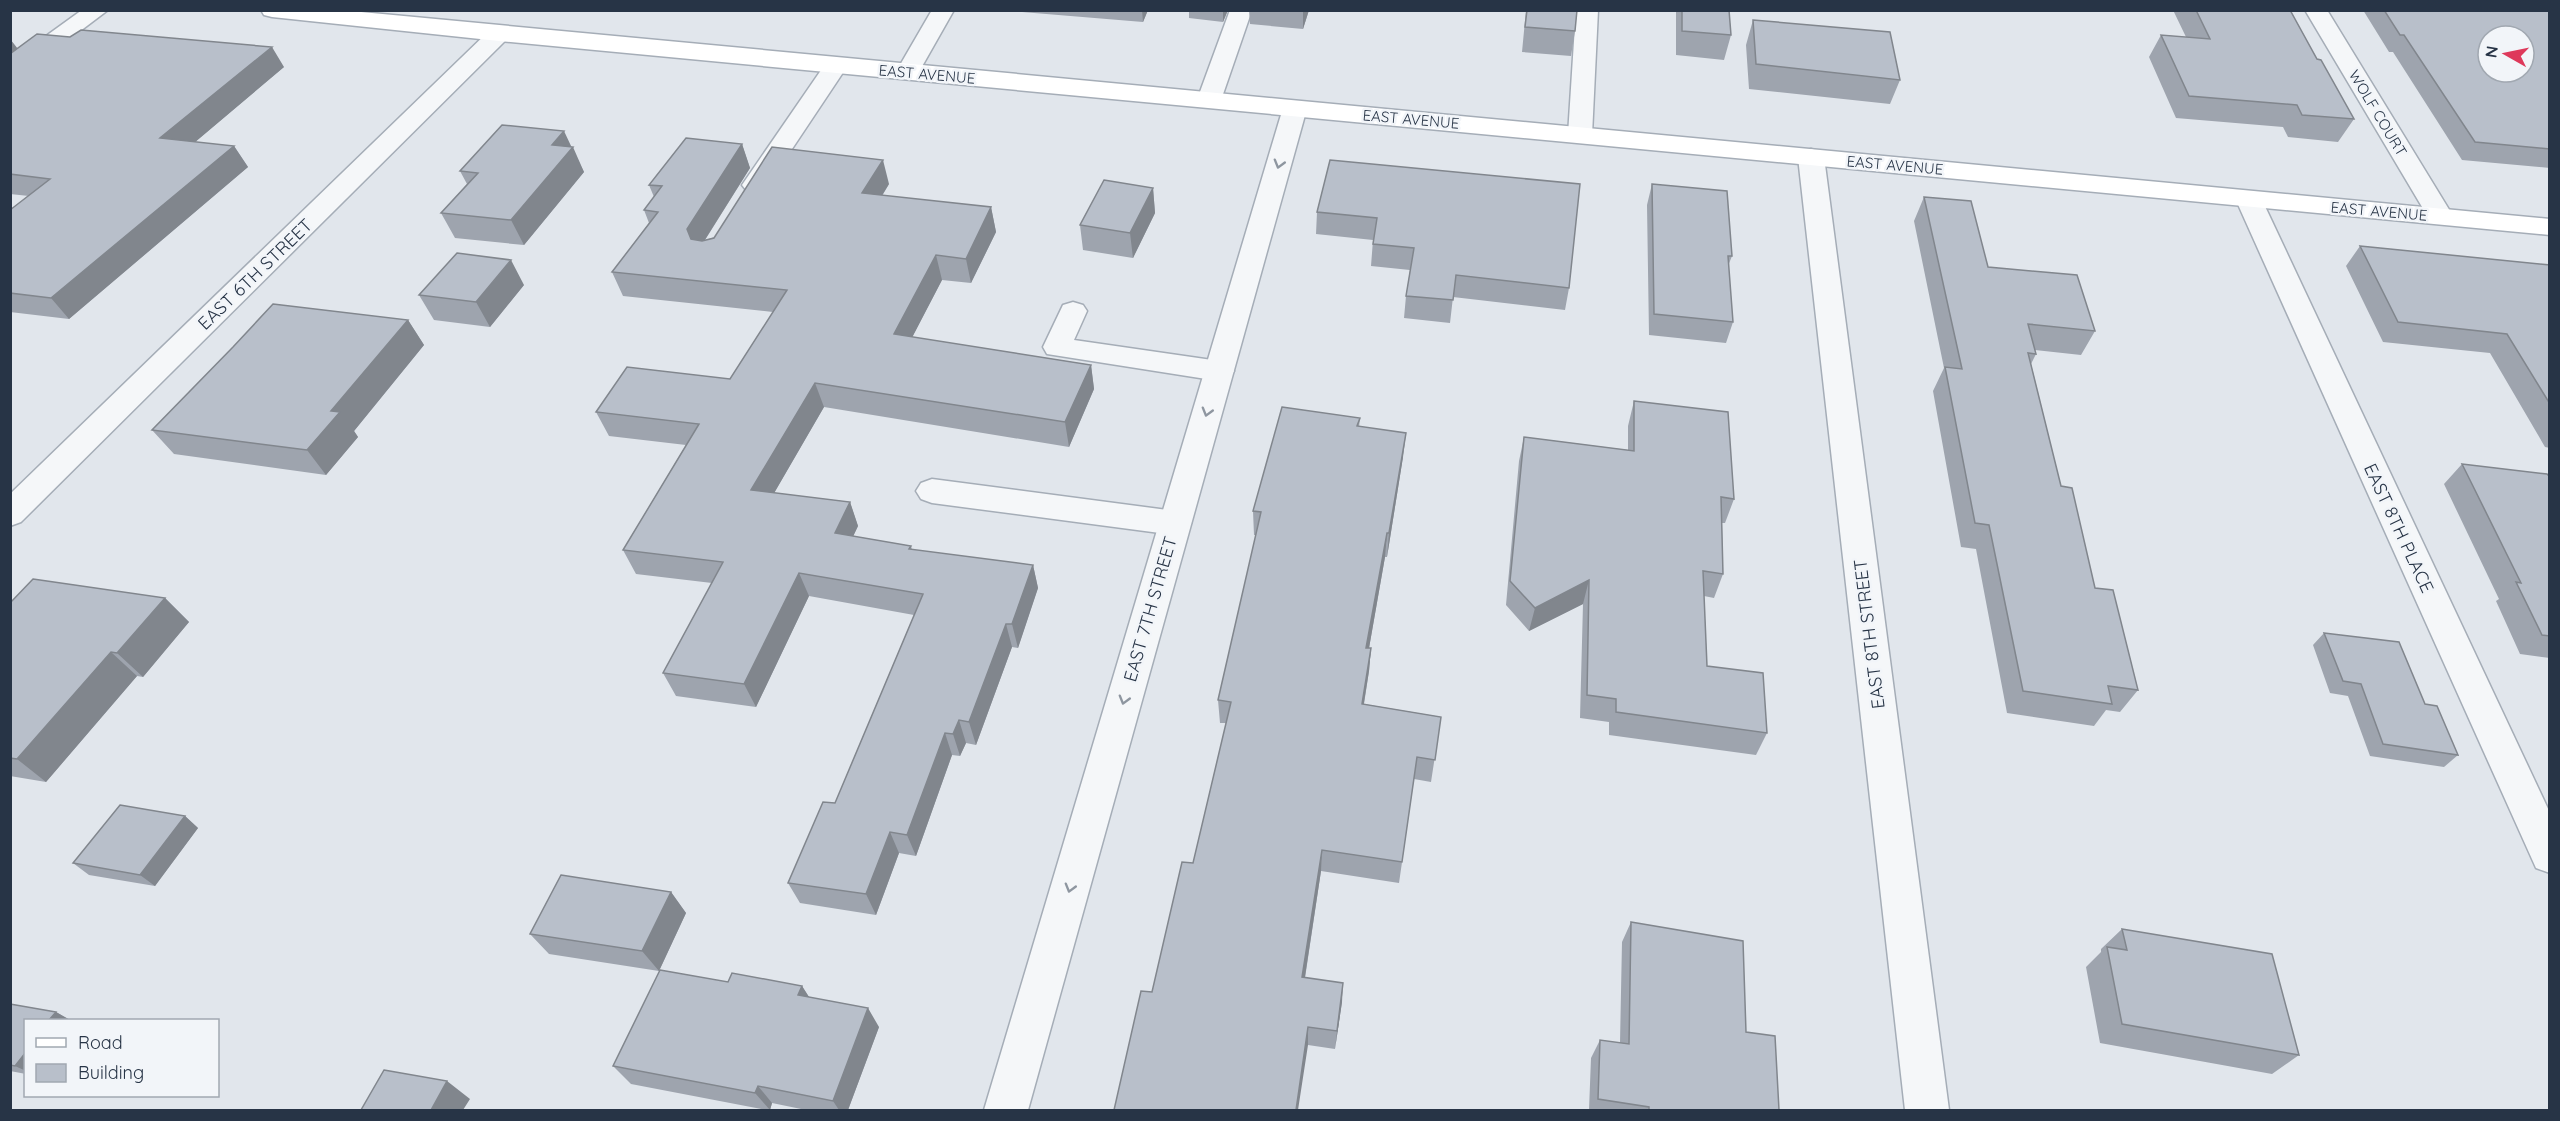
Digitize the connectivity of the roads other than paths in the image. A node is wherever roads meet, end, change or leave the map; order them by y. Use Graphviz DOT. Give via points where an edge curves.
graph roads {
  1 [pos="97,10"];
  2 [pos="273,10"];
  3 [pos="944,10"];
  4 [pos="1241,10"];
  5 [pos="1587,10"];
  6 [pos="2316,10"];
  7 [pos="499,34"];
  8 [pos="836,65"];
  9 [pos="908,72"];
  10 [pos="10,73"];
  11 [pos="1209,100"];
  12 [pos="1295,108"];
  13 [pos="1580,135"];
  14 [pos="1811,157"];
  15 [pos="2249,200"];
  16 [pos="741,207"];
  17 [pos="2440,216"];
  18 [pos="2550,227"];
  19 [pos="1073,311"];
  20 [pos="1219,371"];
  21 [pos="932,491"];
  22 [pos="10,514"];
  23 [pos="1175,523"];
  24 [pos="2550,856"];
  25 [pos="1006,1110"];
  26 [pos="1927,1110"];
  1 -- 10 [label="street"];
  2 -- 7 [label="street, EAST AVENUE"];
  3 -- 9 [label="street"];
  4 -- 11 [label="street"];
  5 -- 13 [label="street"];
  6 -- 17 [label="street, WOLF COURT"];
  7 -- 8 [label="street, EAST AVENUE"];
  7 -- 22 [label="street, EAST 6TH STREET"];
  8 -- 9 [label="street, EAST AVENUE"];
  8 -- 16 [label="street"];
  9 -- 11 [label="street, EAST AVENUE"];
  11 -- 12 [label="street, EAST AVENUE"];
  12 -- 13 [label="street, EAST AVENUE"];
  12 -- 20 [label="street, EAST 7TH STREET, one-way"];
  13 -- 14 [label="street, EAST AVENUE"];
  14 -- 15 [label="street, EAST AVENUE"];
  14 -- 26 [label="street, EAST 8TH STREET"];
  15 -- 17 [label="street, EAST AVENUE"];
  15 -- 24 [label="street, EAST 8TH PLACE"];
  17 -- 18 [label="street, EAST AVENUE"];
  19 -- 20 [label="street" via="1057,347"];
  20 -- 23 [label="street, EAST 7TH STREET, one-way"];
  21 -- 23 [label="street"];
  23 -- 25 [label="street, EAST 7TH STREET, one-way"];
}
